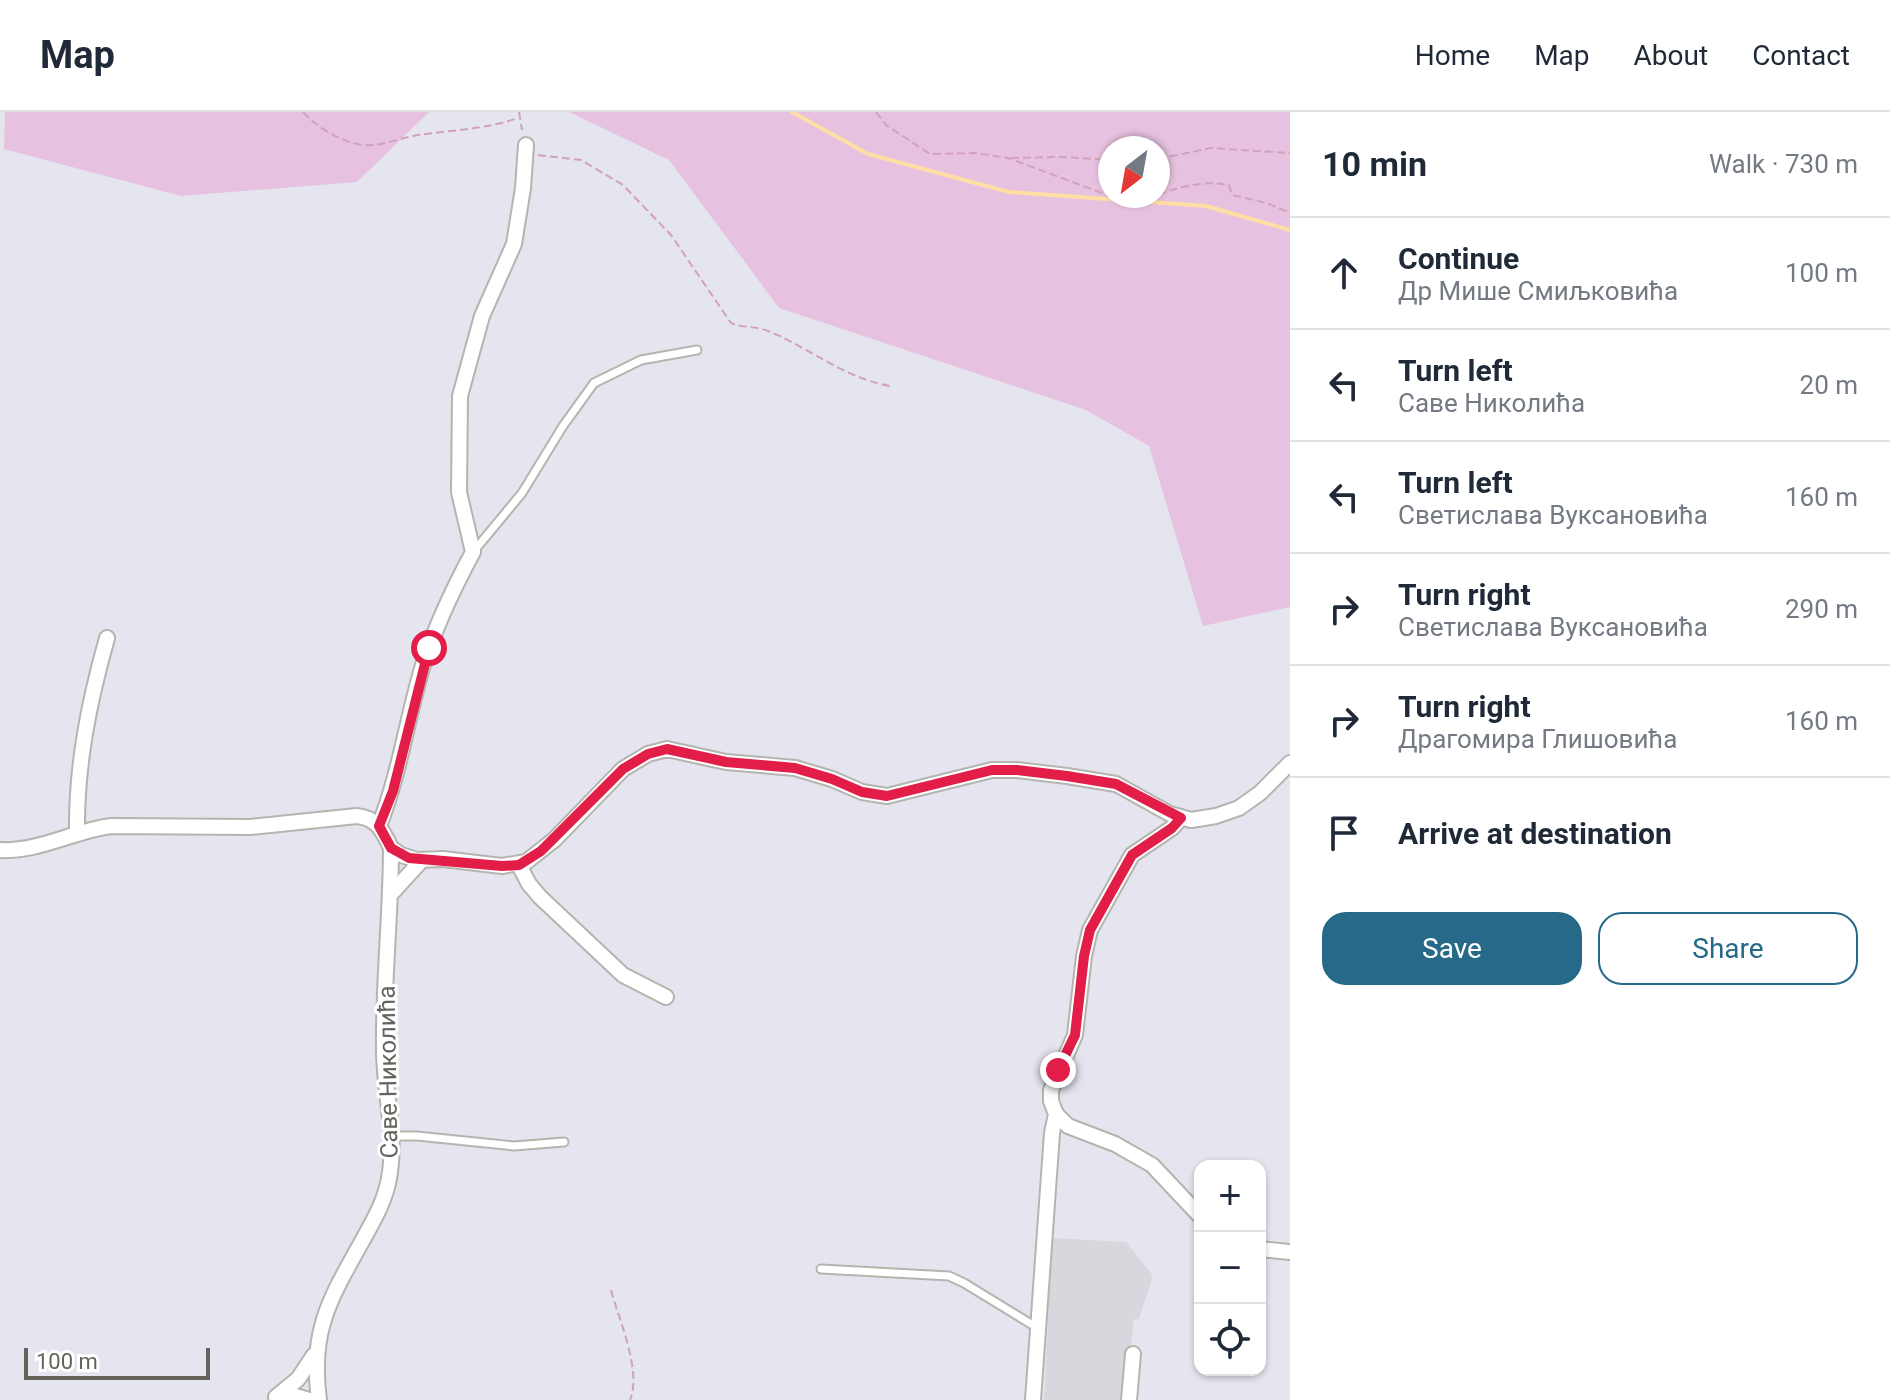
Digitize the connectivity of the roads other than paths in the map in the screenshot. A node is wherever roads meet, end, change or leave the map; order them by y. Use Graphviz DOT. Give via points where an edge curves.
graph roads {
  1 [pos="526,145"];
  2 [pos="697,350"];
  3 [pos="473,552"];
  4 [pos="107,638"];
  5 [pos="1290,763"];
  6 [pos="1181,818"];
  7 [pos="379,826"];
  8 [pos="77,833"];
  9 [pos="391,848"];
  10 [pos="0,850"];
  11 [pos="422,860"];
  12 [pos="519,865"];
  13 [pos="390,896"];
  14 [pos="666,997"];
  15 [pos="1056,1114"];
  16 [pos="391,1136"];
  17 [pos="564,1142"];
  18 [pos="1194,1210"];
  19 [pos="1266,1250"];
  20 [pos="1290,1252"];
  21 [pos="821,1269"];
  22 [pos="1039,1329"];
  23 [pos="316,1351"];
  24 [pos="1133,1354"];
  25 [pos="273,1399"];
  26 [pos="309,1400"];
  27 [pos="319,1400"];
  28 [pos="1033,1400"];
  29 [pos="1129,1400"];
  1 -- 3 [label="street" via="514,244 482,316 460,396 459,492"];
  2 -- 3 [label="lane" via="641,360 594,383 522,493"];
  3 -- 7 [label="street" via="429,648 393,791"];
  4 -- 8 [label="street" via="89,700"];
  5 -- 6 [label="street" via="1239,808 1202,819"];
  6 -- 12 [label="street" via="1116,784 1067,776 992,770 887,796 795,768 726,762 667,749 623,769 541,851"];
  6 -- 15 [label="street" via="1132,855 1090,930 1075,1035 1051,1090"];
  7 -- 8 [label="street" via="365,817 349,816 250,827 111,826"];
  7 -- 9 [label="street, Саве Николића"];
  8 -- 10 [label="street" via="23,850"];
  9 -- 11 [label="street"];
  9 -- 13 [label="street, Саве Николића"];
  11 -- 12 [label="street"];
  11 -- 13 [label="street"];
  12 -- 14 [label="street" via="540,897 617,970"];
  13 -- 16 [label="street, Саве Николића" via="384,1051"];
  15 -- 18 [label="street" via="1068,1126 1152,1165"];
  15 -- 22 [label="street"];
  16 -- 17 [label="lane" via="514,1146"];
  16 -- 23 [label="street, Саве Николића" via="383,1200 327,1308"];
  19 -- 20 [label="street"];
  21 -- 22 [label="lane" via="949,1276"];
  22 -- 28 [label="street"];
  23 -- 25 [label="street" via="298,1379"];
  23 -- 27 [label="street, Саве Николића"];
  24 -- 29 [label="street"];
  25 -- 26 [label="street" via="292,1395"];
}
